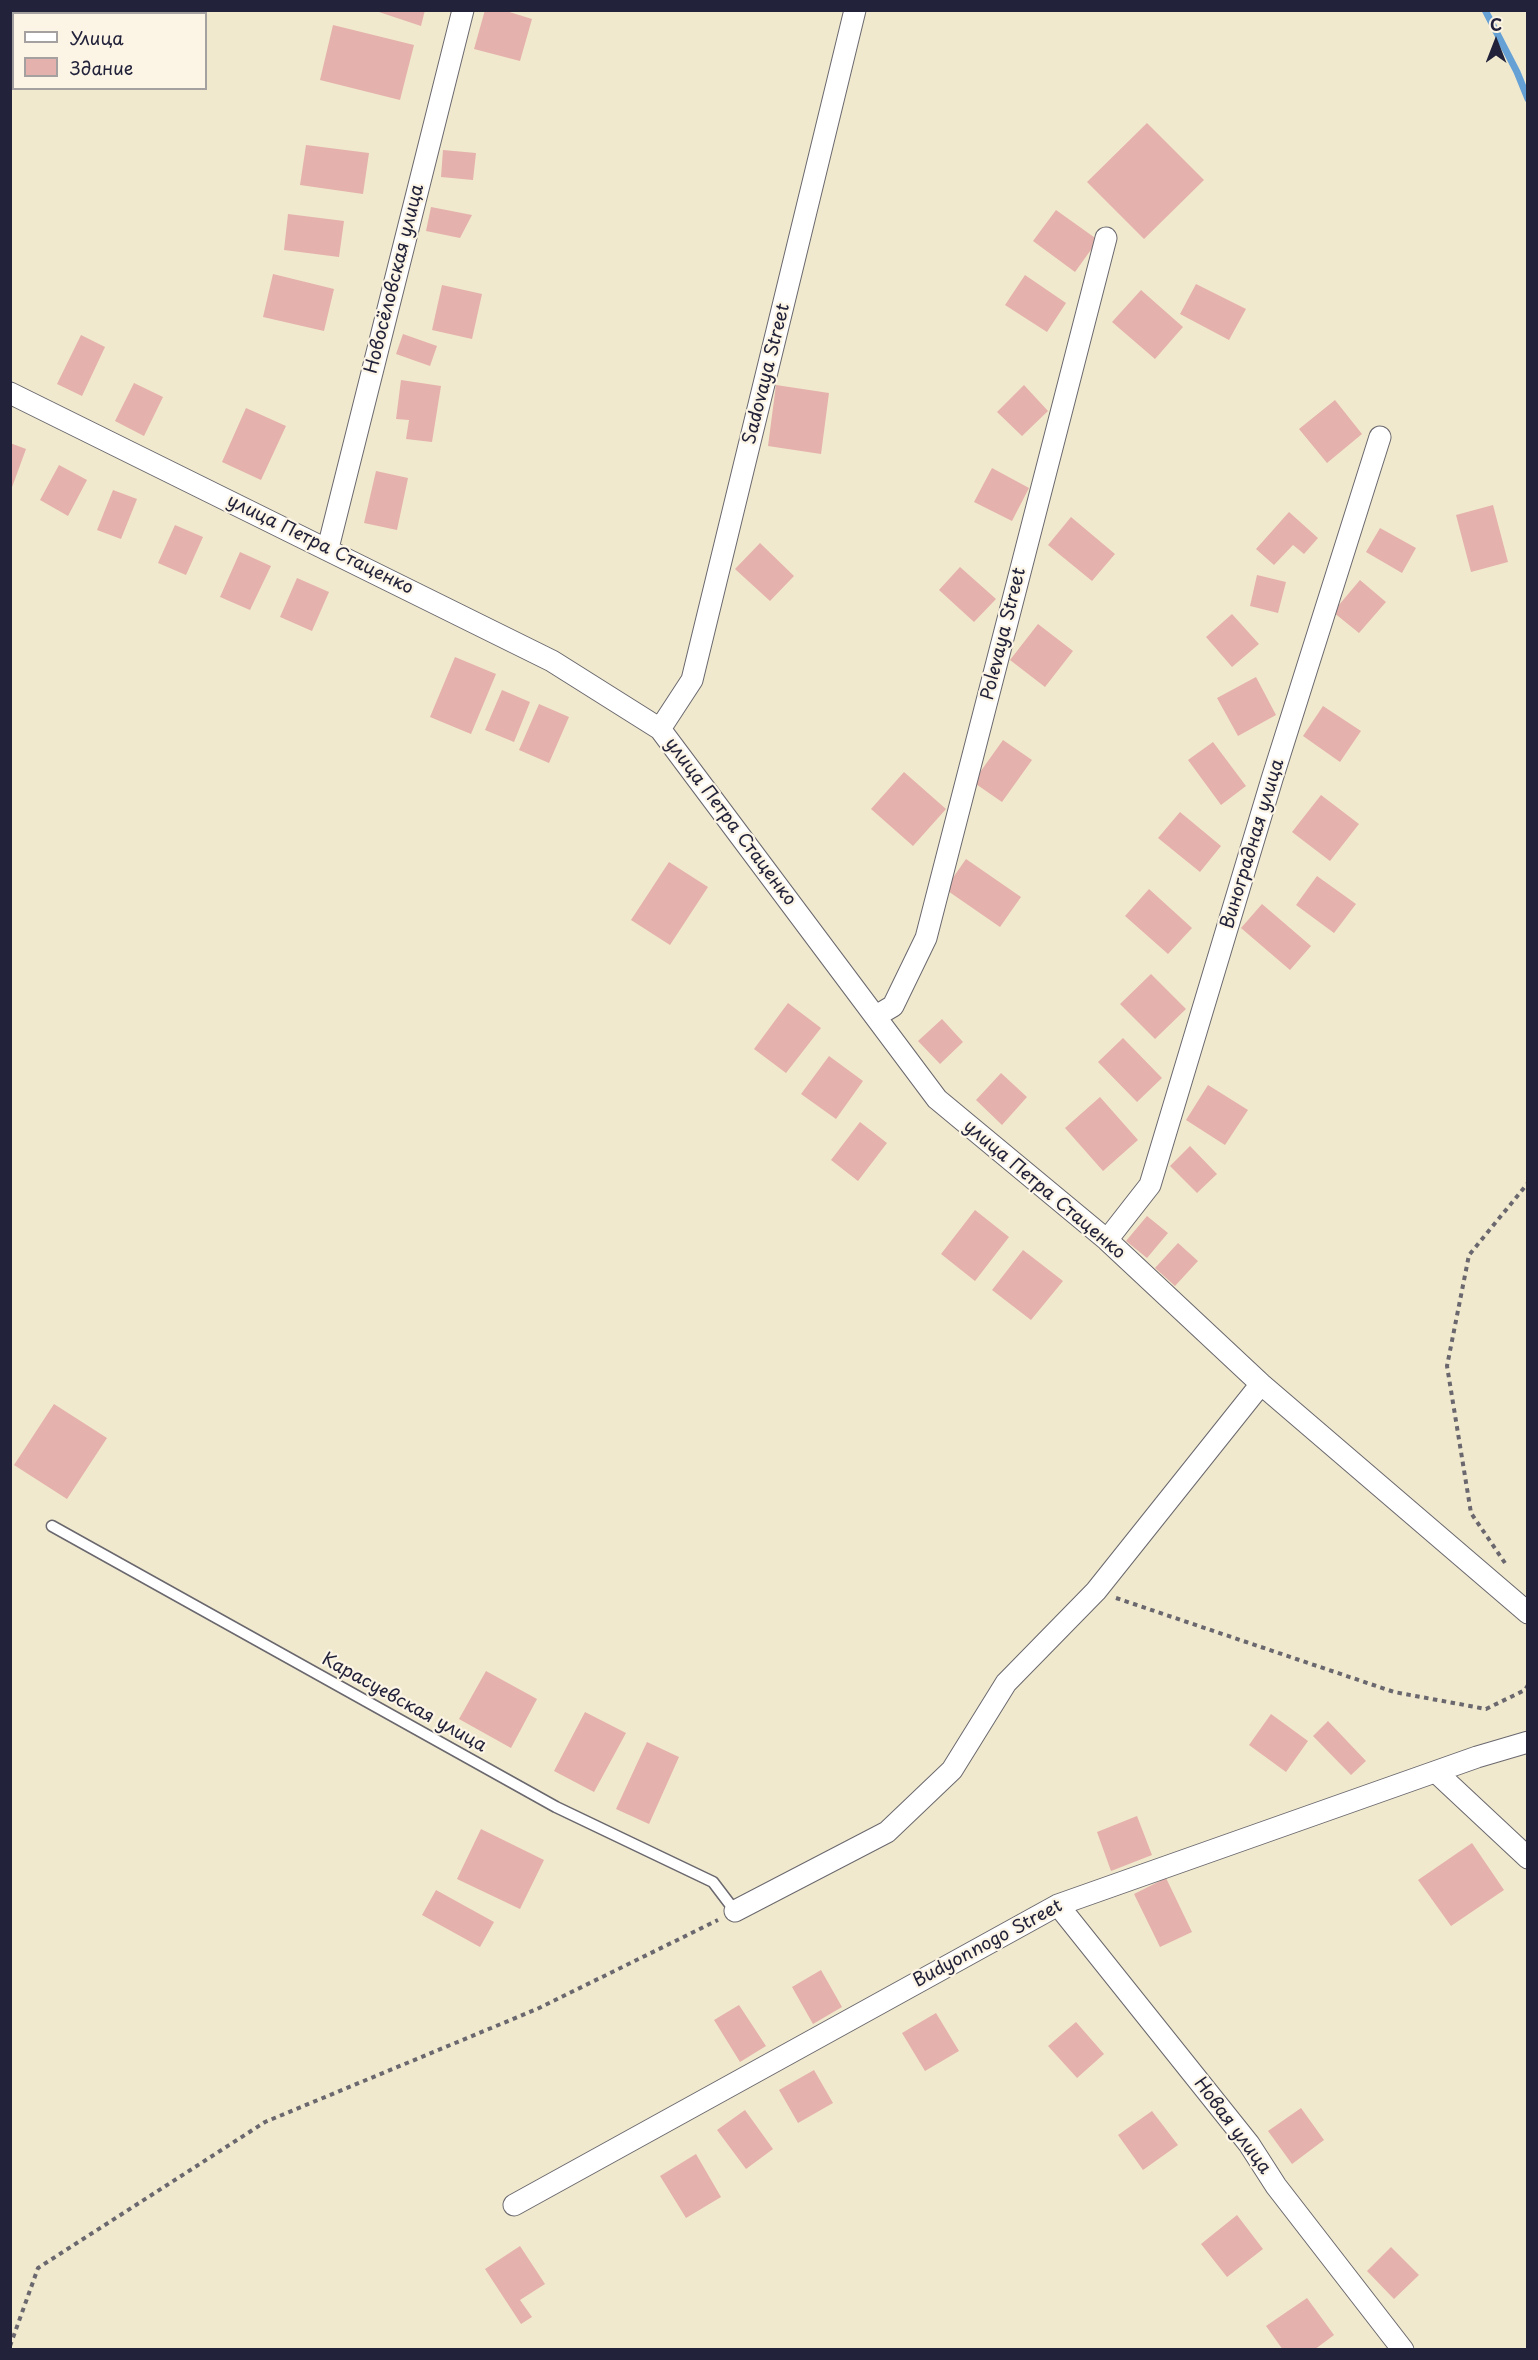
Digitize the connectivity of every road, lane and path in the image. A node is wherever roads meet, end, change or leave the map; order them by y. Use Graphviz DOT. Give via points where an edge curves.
graph roads {
  1 [pos="463,10"];
  2 [pos="855,10"];
  3 [pos="1106,238"];
  4 [pos="10,393"];
  5 [pos="1380,437"];
  6 [pos="328,548"];
  7 [pos="660,729"];
  8 [pos="876,1016"];
  9 [pos="1527,1183"];
  10 [pos="1107,1240"];
  11 [pos="1261,1384"];
  12 [pos="52,1526"];
  13 [pos="1509,1568"];
  14 [pos="1096,1591"];
  15 [pos="1527,1613"];
  16 [pos="1527,1685"];
  17 [pos="1527,1742"];
  18 [pos="1436,1772"];
  19 [pos="1527,1858"];
  20 [pos="1058,1905"];
  21 [pos="735,1911"];
  22 [pos="514,2205"];
  23 [pos="10,2346"];
  24 [pos="1403,2349"];
  1 -- 6 [label="street, Новосёловская улица"];
  2 -- 7 [label="street, Sadovaya Street" via="692,680"];
  3 -- 8 [label="street, Polevaya Street" via="926,938 893,1006"];
  4 -- 6 [label="street, улица Петра Стаценко"];
  5 -- 10 [label="street, Виноградная улица" via="1150,1185"];
  6 -- 7 [label="street, улица Петра Стаценко" via="552,661"];
  7 -- 8 [label="street, улица Петра Стаценко"];
  8 -- 10 [label="street, улица Петра Стаценко" via="937,1099"];
  9 -- 13 [label="path" via="1469,1255 1447,1366 1471,1513"];
  10 -- 11 [label="street, улица Петра Стаценко"];
  11 -- 14 [label="street"];
  11 -- 15 [label="street, улица Петра Стаценко"];
  12 -- 21 [label="lane, Карасуевская улица" via="556,1807 713,1882"];
  14 -- 16 [label="path" via="1394,1692 1486,1709 1525,1690"];
  14 -- 21 [label="street" via="1006,1683 952,1770 887,1832"];
  17 -- 18 [label="street, Budyonnogo Street"];
  18 -- 19 [label="street"];
  18 -- 20 [label="street, Budyonnogo Street"];
  20 -- 22 [label="street, Budyonnogo Street"];
  20 -- 24 [label="street, Новая улица" via="1249,2144 1276,2186"];
  21 -- 23 [label="path" via="537,2008 265,2122 38,2268"];
}
